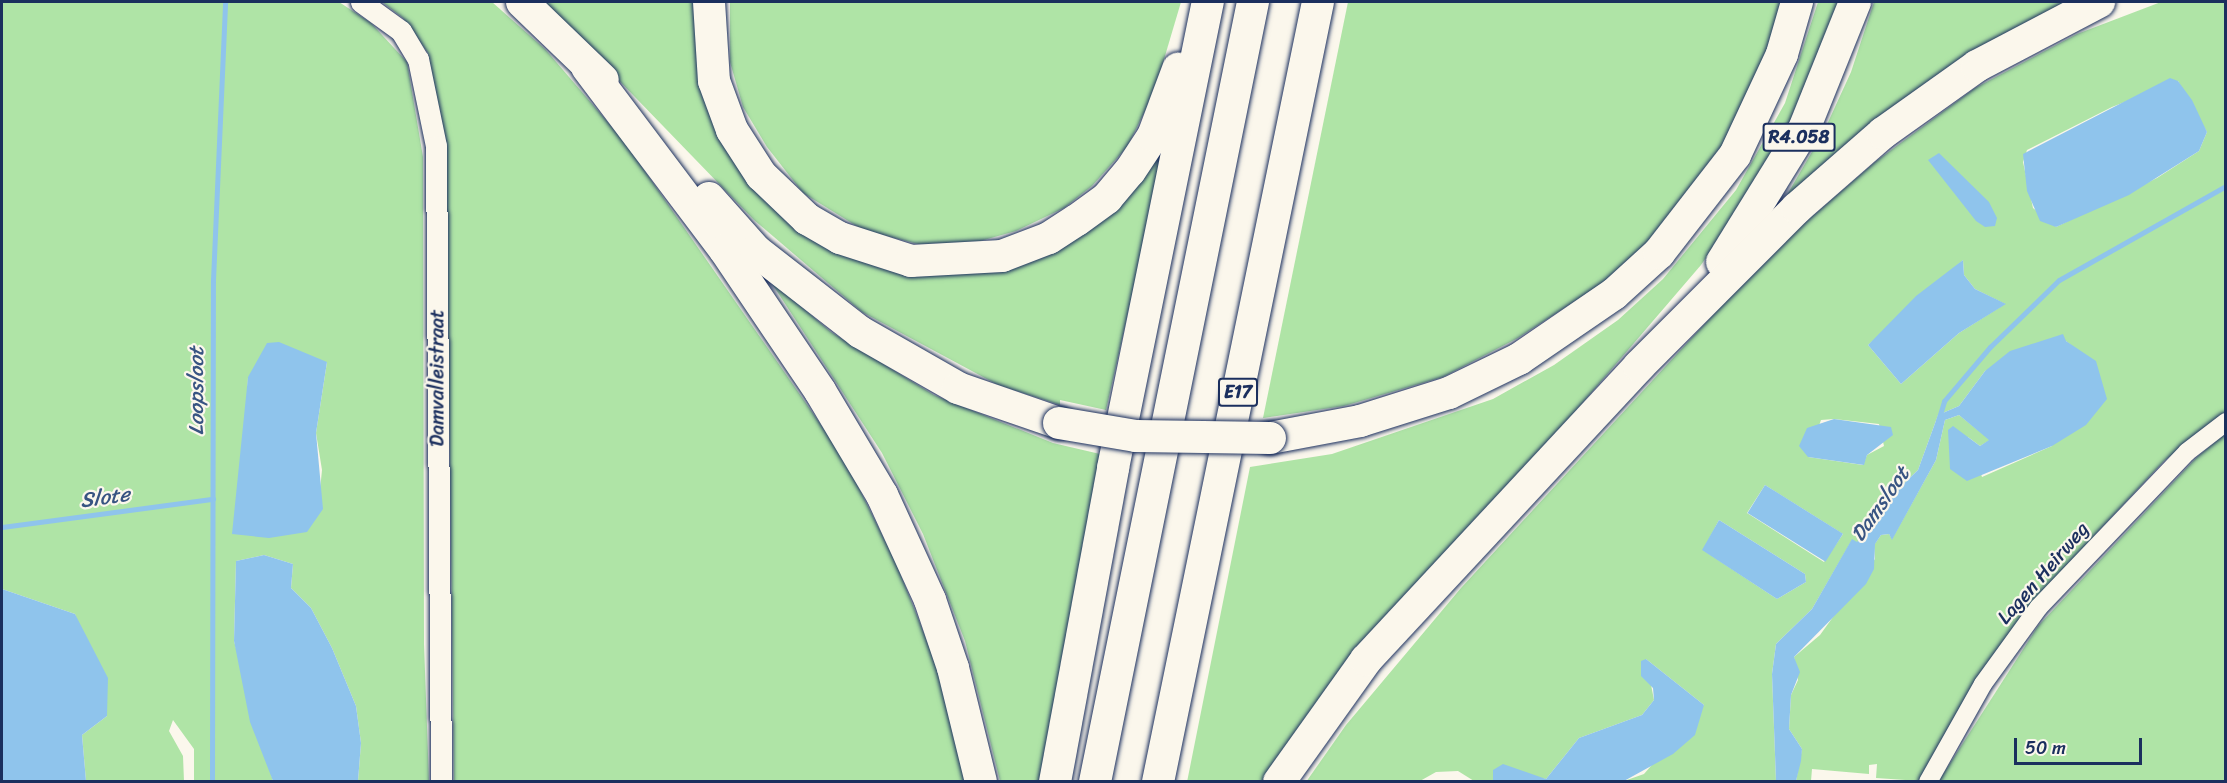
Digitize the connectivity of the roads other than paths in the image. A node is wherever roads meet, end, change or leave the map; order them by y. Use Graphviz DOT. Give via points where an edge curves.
graph roads {
  1 [pos="361,2"];
  2 [pos="522,2"];
  3 [pos="709,2"];
  4 [pos="1195,2"];
  5 [pos="1208,2"];
  6 [pos="1253,2"];
  7 [pos="1318,2"];
  8 [pos="1797,2"];
  9 [pos="1855,2"];
  10 [pos="2099,2"];
  11 [pos="587,67"];
  12 [pos="1639,366"];
  13 [pos="2226,422"];
  14 [pos="441,782"];
  15 [pos="981,782"];
  16 [pos="1055,782"];
  17 [pos="1095,782"];
  18 [pos="1158,782"];
  19 [pos="1279,782"];
  20 [pos="1928,782"];
  1 -- 14 [label="street, Damvalleistraat" via="401,31 418,59 436,146"];
  2 -- 11 [label="highway"];
  3 -- 4 [label="highway" via="710,55 722,105 746,155 781,197 807,219 872,252 911,261 963,261 1002,256 1050,238 1107,198 1153,136 1175,82"];
  5 -- 16 [label="highway" via="1091,581"];
  6 -- 17 [label="highway"];
  7 -- 18 [label="highway, E17"];
  8 -- 11 [label="highway, bridge" via="1782,54 1735,155 1659,253 1614,294 1519,358 1449,393 1360,421 1270,438 1136,436 1059,423 958,388 907,362 811,298 756,251 614,90"];
  9 -- 12 [label="highway, R4.058" via="1832,69 1776,178 1722,262"];
  10 -- 12 [label="highway" via="1977,66 1883,134 1797,208"];
  11 -- 15 [label="highway" via="725,250 820,391 882,495 930,600 953,668"];
  12 -- 19 [label="highway" via="1366,660"];
  13 -- 20 [label="street, Lagen Heirweg" via="2187,452 2039,607 1983,684"];
}
